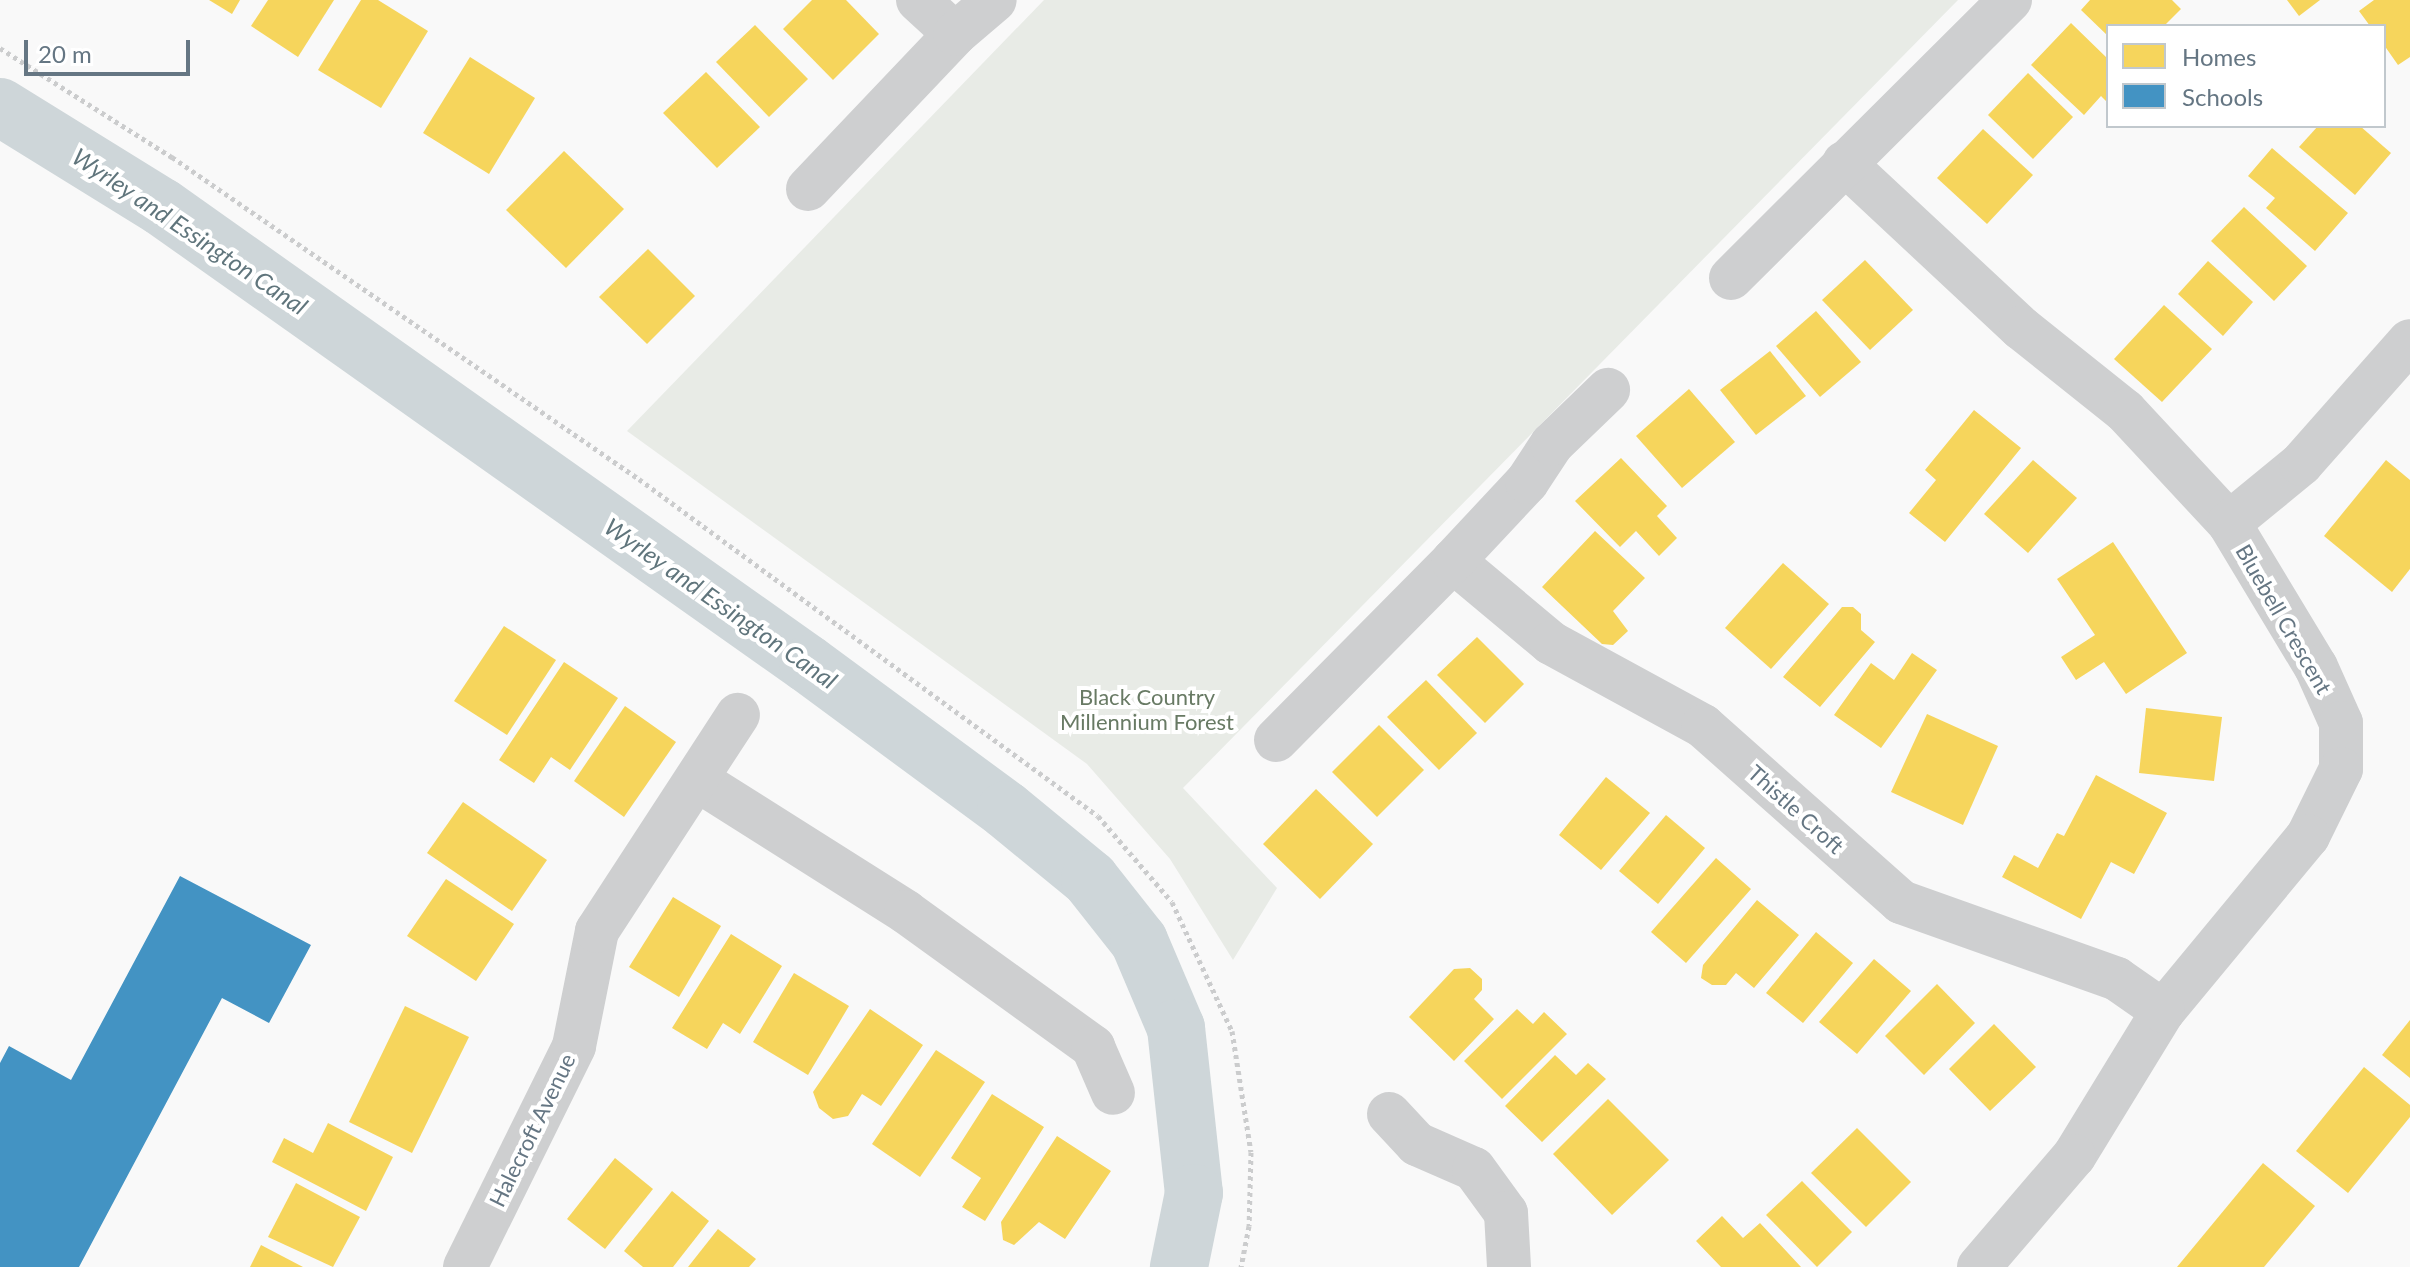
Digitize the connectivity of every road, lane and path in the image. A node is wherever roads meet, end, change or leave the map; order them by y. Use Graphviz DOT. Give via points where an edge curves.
graph roads {
  1 [pos="918,0"];
  2 [pos="995,0"];
  3 [pos="2010,0"];
  4 [pos="955,34"];
  5 [pos="0,48"];
  6 [pos="1844,163"];
  7 [pos="808,189"];
  8 [pos="1731,278"];
  9 [pos="2410,341"];
  10 [pos="1608,390"];
  11 [pos="2229,523"];
  12 [pos="1453,561"];
  13 [pos="738,715"];
  14 [pos="1276,740"];
  15 [pos="699,781"];
  16 [pos="2163,1011"];
  17 [pos="1113,1093"];
  18 [pos="1389,1114"];
  19 [pos="465,1267"];
  20 [pos="1241,1267"];
  21 [pos="1509,1267"];
  22 [pos="1979,1267"];
  1 -- 4 [label="street"];
  2 -- 4 [label="street"];
  3 -- 6 [label="street"];
  4 -- 7 [label="street"];
  5 -- 20 [label="path" via="172,157 626,470 1098,816 1172,902 1232,1031 1251,1152 1249,1226"];
  6 -- 8 [label="street"];
  6 -- 11 [label="street, Bluebell Crescent" via="2021,328 2125,411"];
  9 -- 11 [label="street" via="2301,464"];
  10 -- 12 [label="street" via="1552,444 1527,482"];
  11 -- 16 [label="street, Bluebell Crescent" via="2316,667 2341,723 2341,769 2308,836"];
  12 -- 14 [label="street"];
  12 -- 16 [label="street, Thistle Croft" via="1551,643 1703,726 1901,902 2117,979"];
  13 -- 15 [label="street, Halecroft Avenue"];
  15 -- 17 [label="street" via="906,912 1093,1047"];
  15 -- 19 [label="street, Halecroft Avenue" via="597,931 574,1046"];
  16 -- 22 [label="street, Bluebell Crescent" via="2074,1156"];
  18 -- 21 [label="street" via="1417,1144 1474,1169 1506,1213"];
}
